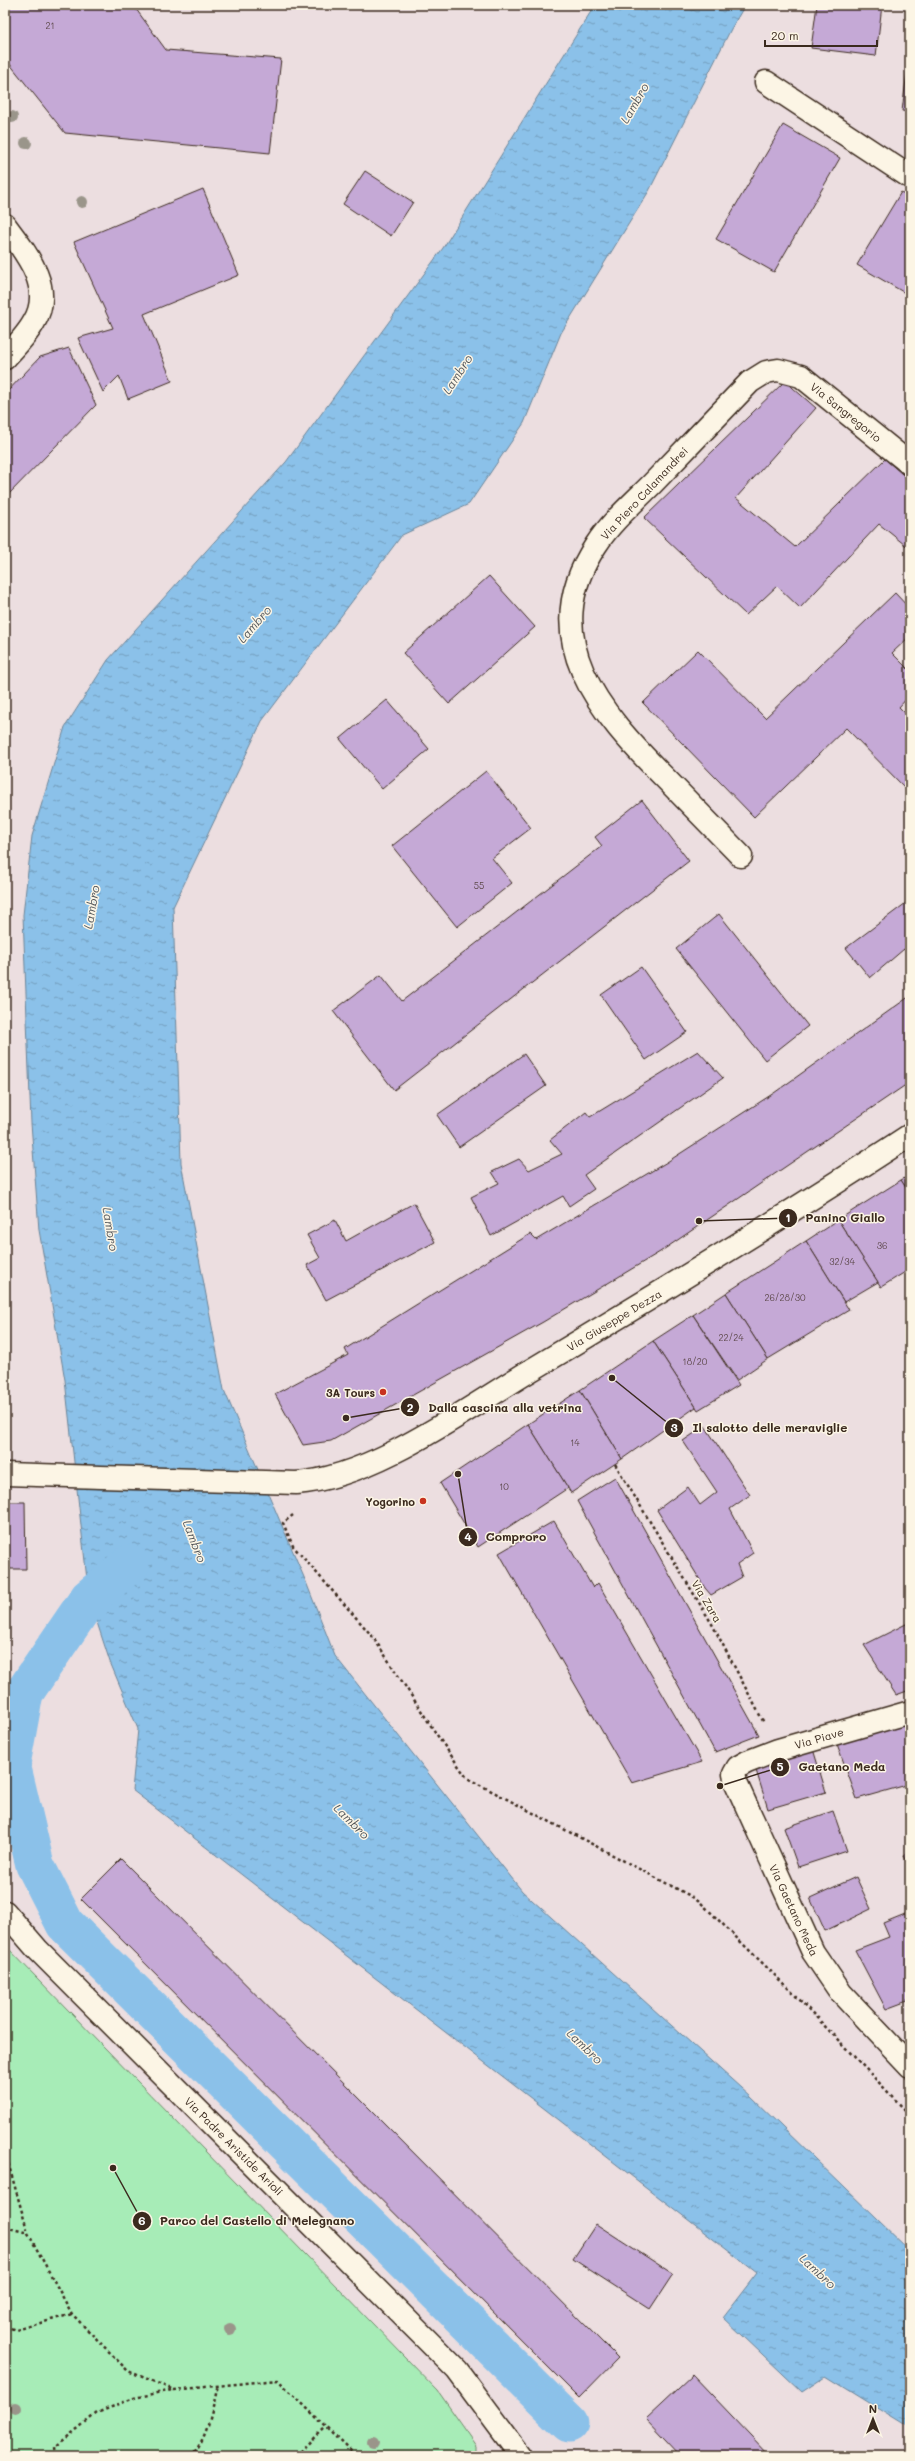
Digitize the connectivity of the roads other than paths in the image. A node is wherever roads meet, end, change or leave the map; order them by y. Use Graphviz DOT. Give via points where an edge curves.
graph roads {
  1 [pos="766,82"];
  2 [pos="910,177"];
  3 [pos="5,225"];
  4 [pos="5,358"];
  5 [pos="778,370"];
  6 [pos="910,464"];
  7 [pos="741,856"];
  8 [pos="910,1135"];
  9 [pos="5,1474"];
  10 [pos="910,1712"];
  11 [pos="734,1774"];
  12 [pos="5,1912"];
  13 [pos="910,2066"];
  14 [pos="521,2456"];
  1 -- 2 [label="street"];
  3 -- 4 [label="street" via="32,264 41,295 35,321"];
  5 -- 6 [label="street, Via Sangregorio" via="789,371 808,380"];
  5 -- 7 [label="street, Via Piero Calamandrei" via="766,372 750,382 606,531 582,569 573,599 573,631 577,656 588,684 604,711 623,735"];
  8 -- 9 [label="street, Via Giuseppe Dezza" via="822,1193 442,1424 356,1469 307,1482"];
  10 -- 11 [label="street, Via Piave" via="778,1750 747,1762 738,1767"];
  11 -- 13 [label="street, Via Gaetano Meda" via="813,1952 841,1993"];
  12 -- 14 [label="street, Via Padre Aristide Arioli" via="37,1949 457,2370"];
}
